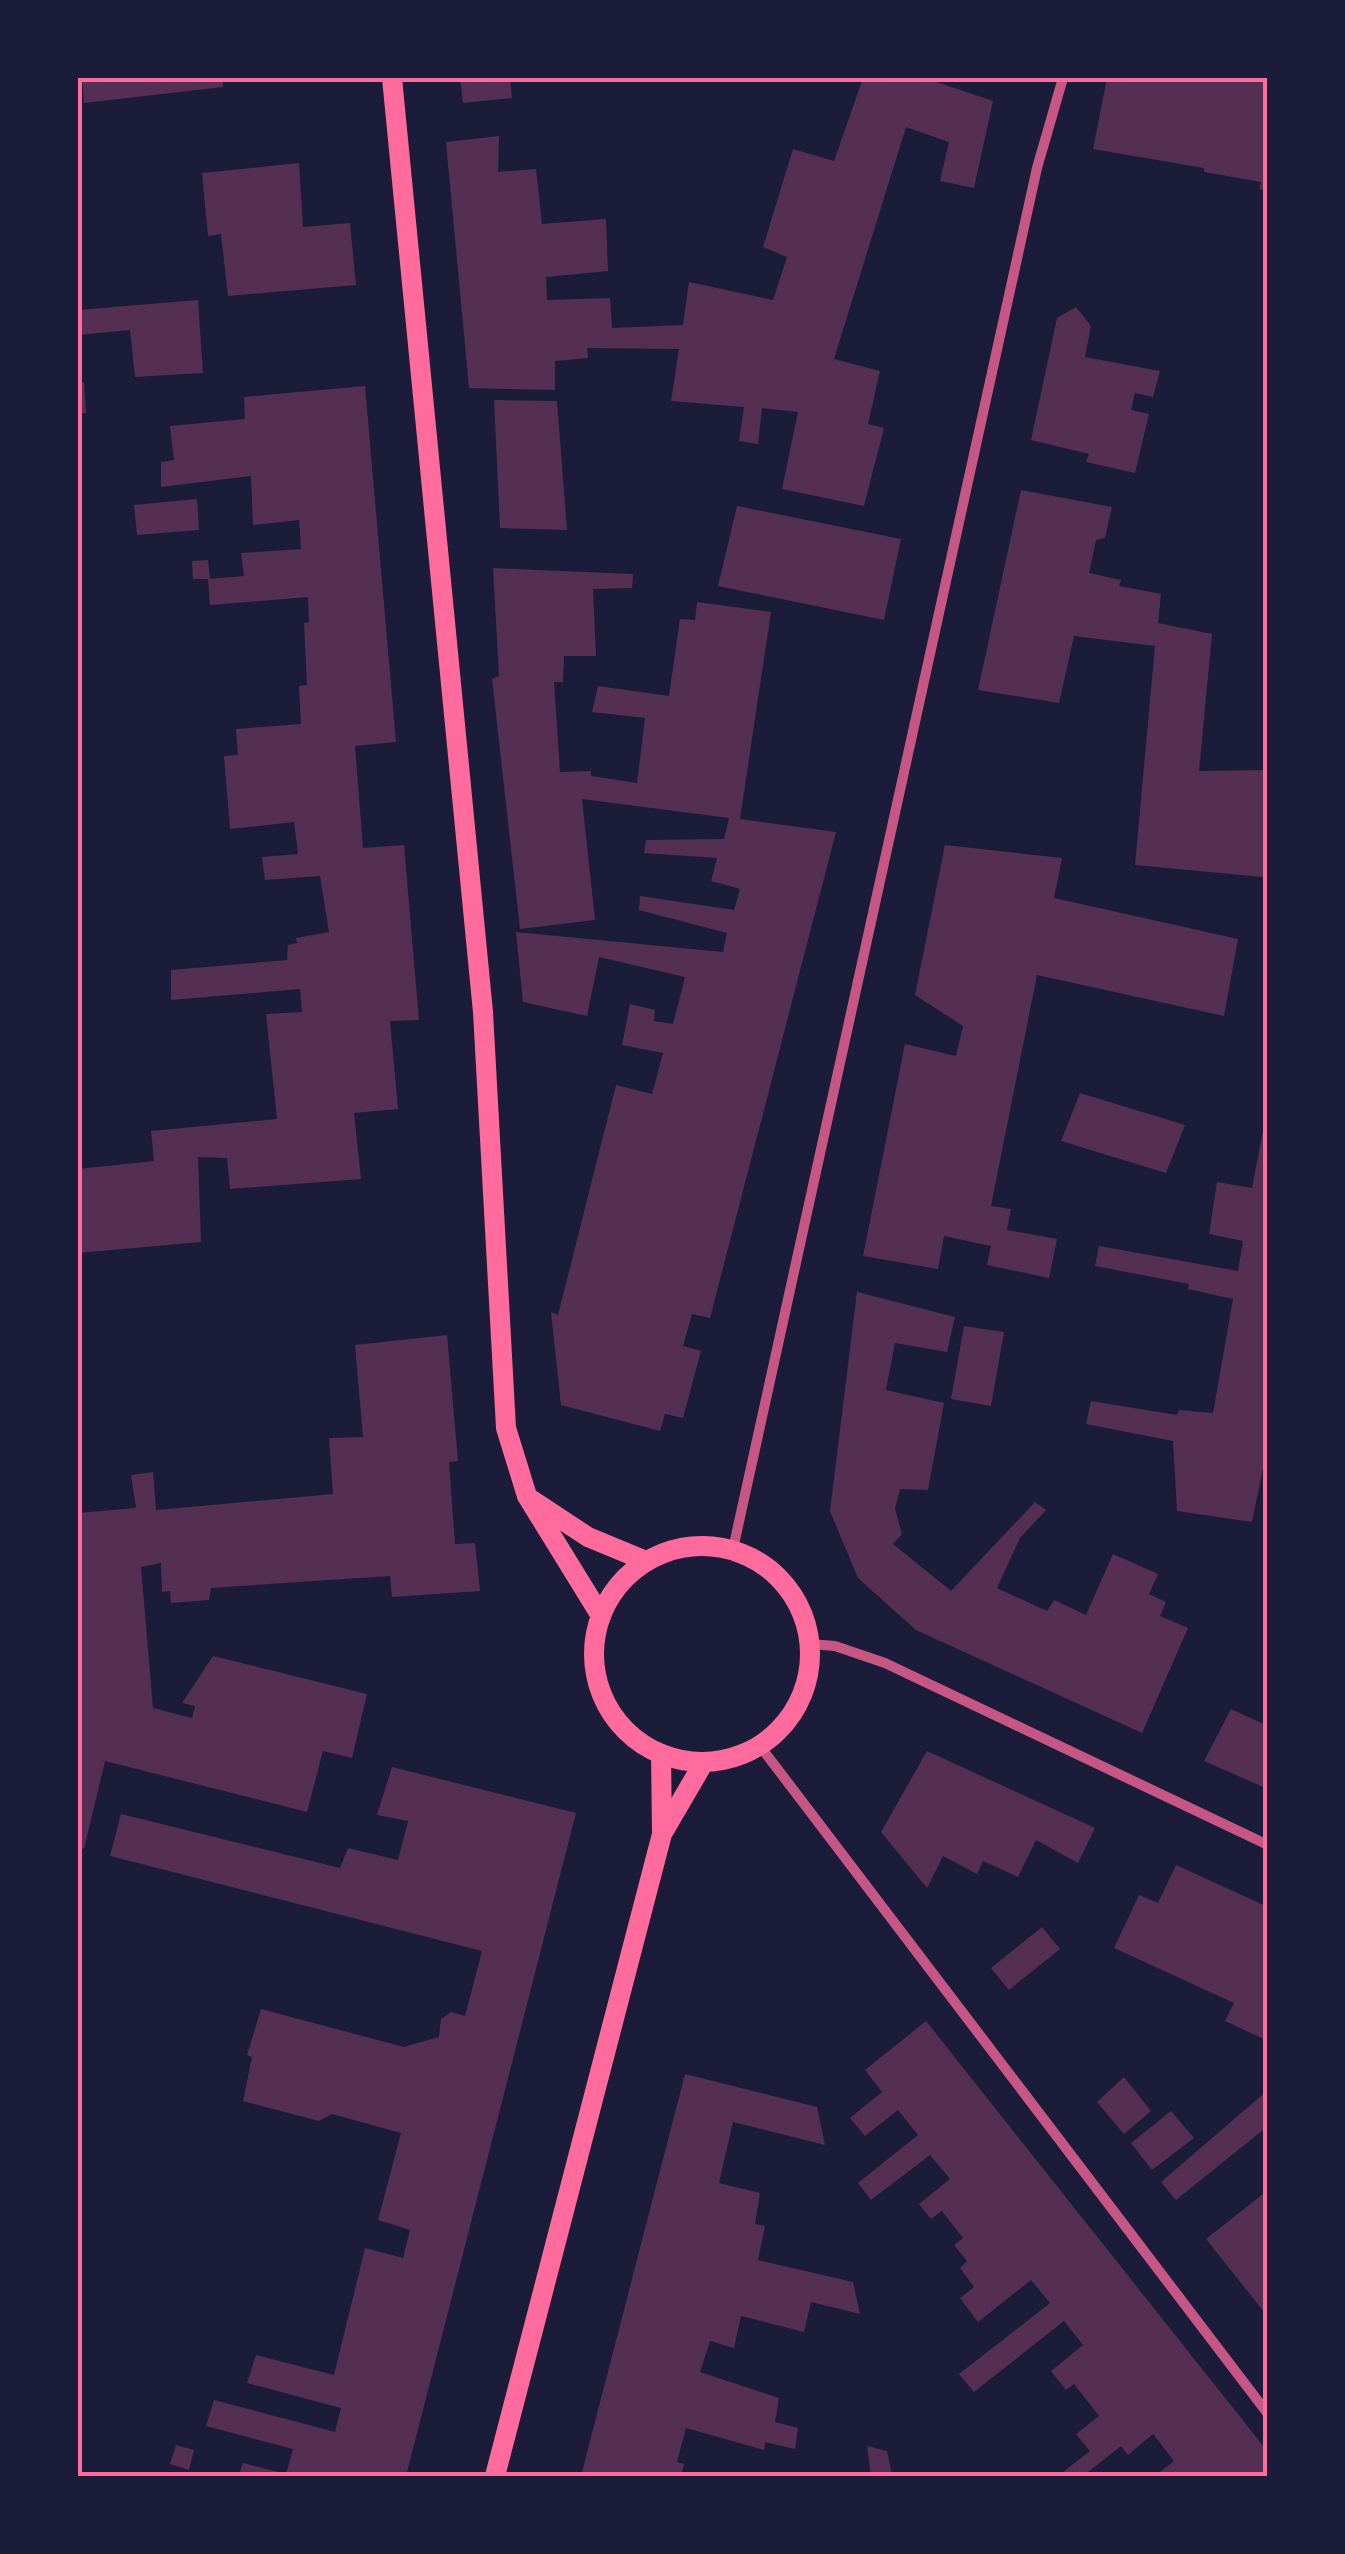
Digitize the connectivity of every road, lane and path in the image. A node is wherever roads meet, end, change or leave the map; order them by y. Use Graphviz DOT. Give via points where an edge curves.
graph roads {
  1 [pos="392,78"];
  2 [pos="1063,78"];
  3 [pos="526,1496"];
  4 [pos="734,1549"];
  5 [pos="646,1561"];
  6 [pos="600,1616"];
  7 [pos="810,1644"];
  8 [pos="760,1746"];
  9 [pos="661,1754"];
  10 [pos="704,1762"];
  11 [pos="662,1834"];
  12 [pos="1268,1846"];
  13 [pos="1268,2414"];
  14 [pos="495,2476"];
  1 -- 3 [label="main road" via="483,1012 506,1428"];
  2 -- 4 [label="street" via="1037,168"];
  3 -- 5 [label="main road" via="588,1538"];
  3 -- 6 [label="main road"];
  4 -- 5 [label="main road" via="689,1546"];
  4 -- 7 [label="main road" via="786,1585 803,1612"];
  5 -- 6 [label="main road" via="626,1576"];
  6 -- 9 [label="main road" via="594,1643 603,1697 616,1721"];
  7 -- 8 [label="main road" via="800,1702"];
  7 -- 12 [label="street" via="884,1664"];
  8 -- 10 [label="main road"];
  8 -- 13 [label="street"];
  9 -- 10 [label="main road"];
  9 -- 11 [label="main road"];
  10 -- 11 [label="main road"];
  11 -- 14 [label="main road"];
}
